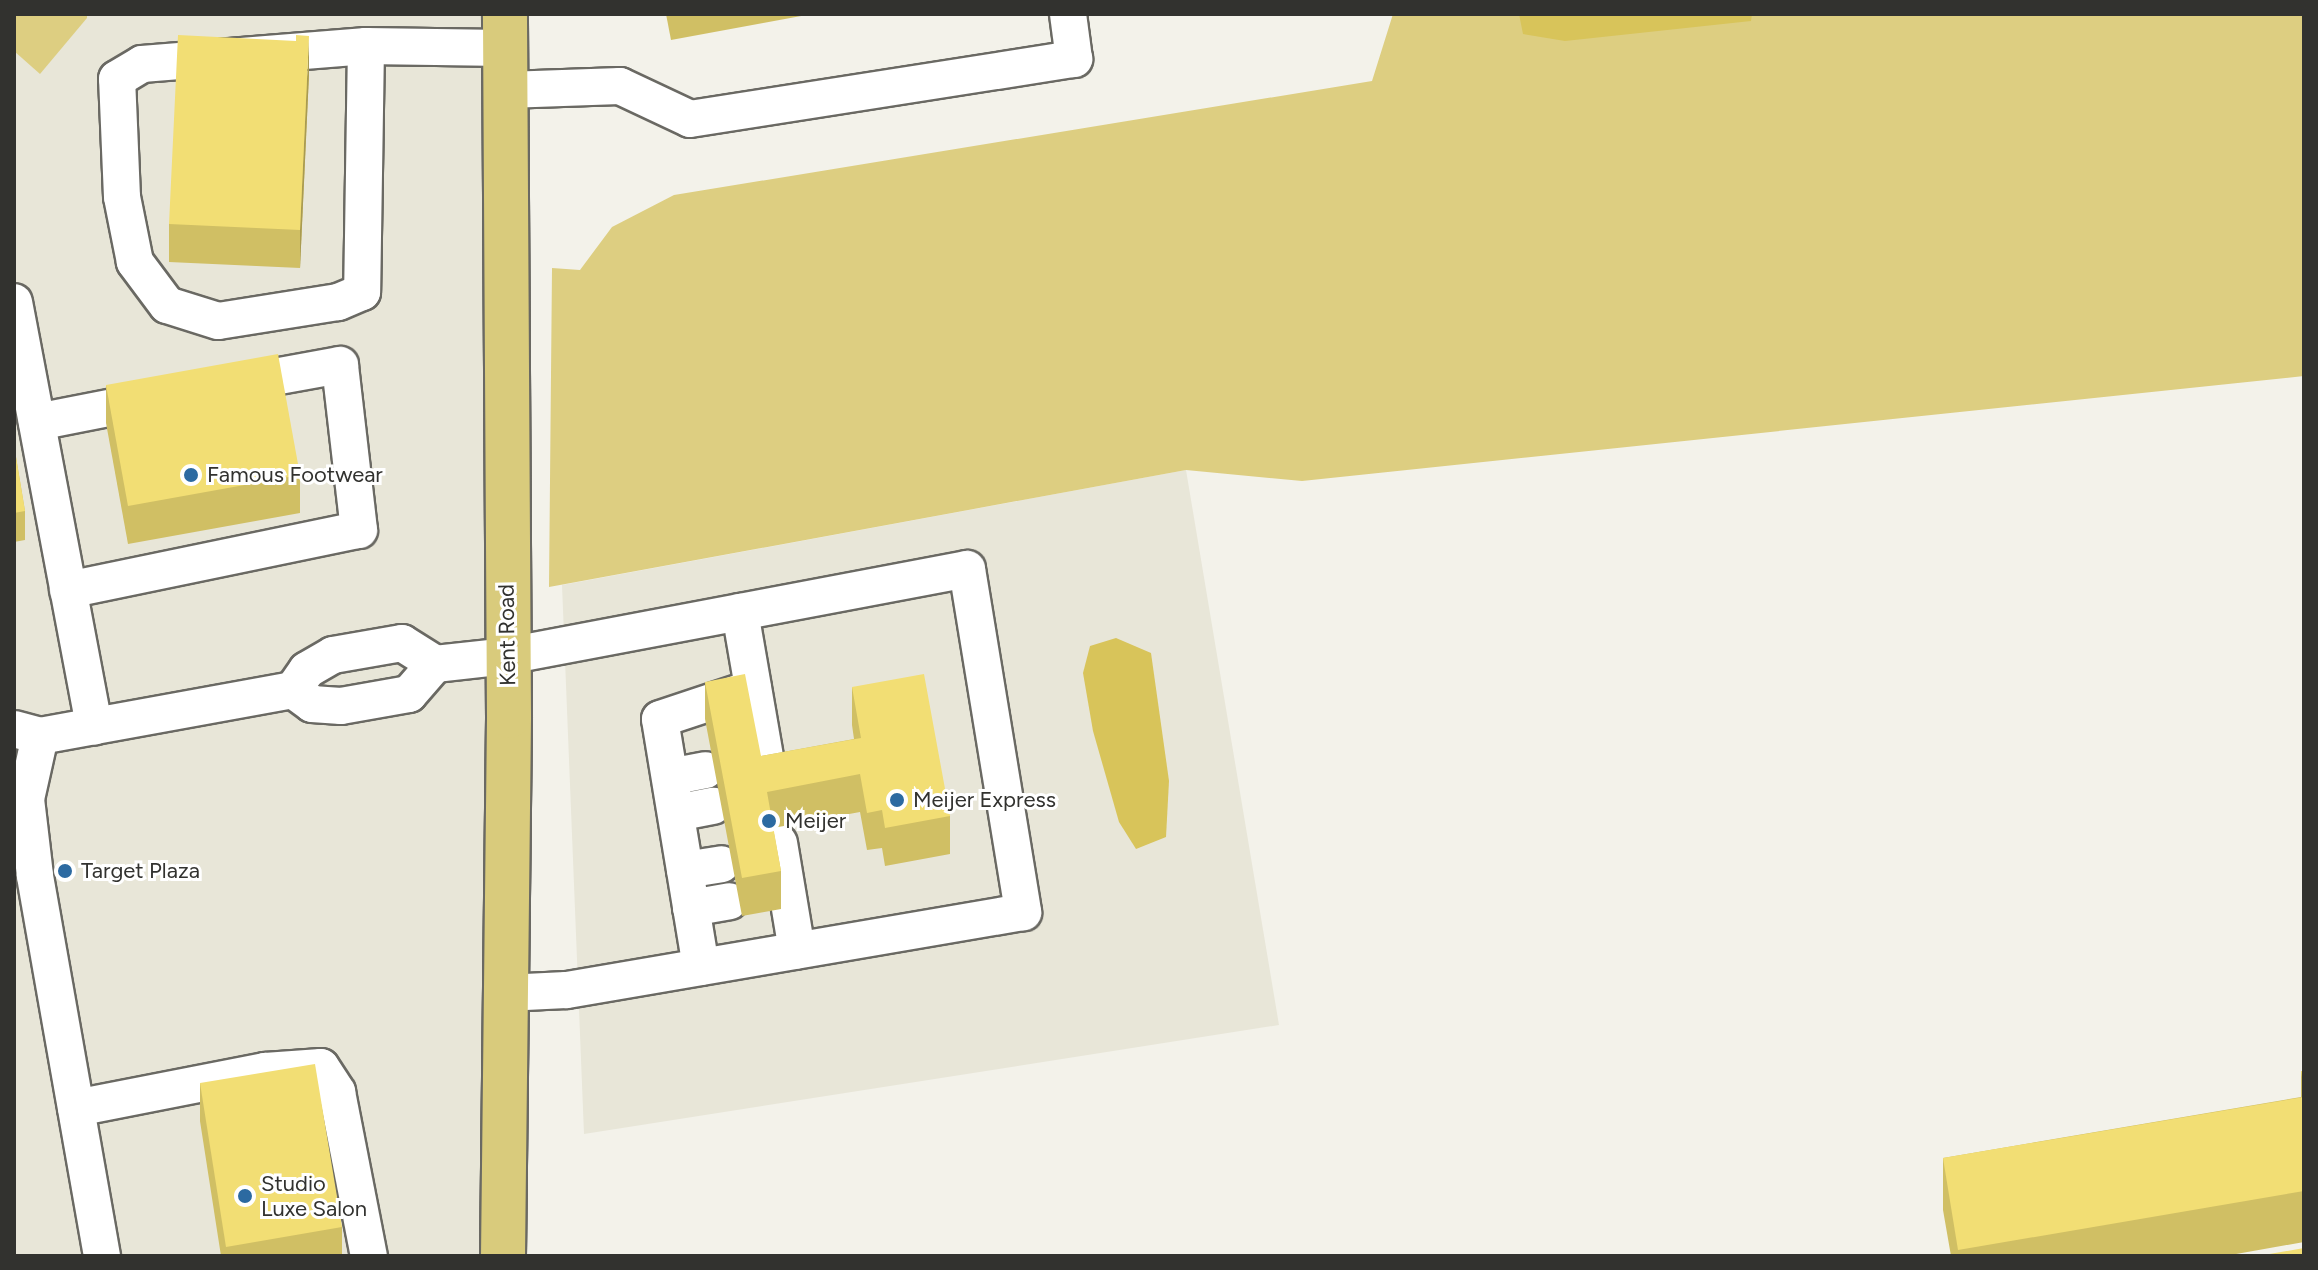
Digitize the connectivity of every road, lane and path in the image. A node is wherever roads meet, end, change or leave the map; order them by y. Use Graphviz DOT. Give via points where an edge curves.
graph roads {
  1 [pos="1068,14"];
  2 [pos="505,31"];
  3 [pos="366,46"];
  4 [pos="506,90"];
  5 [pos="14,302"];
  6 [pos="37,422"];
  7 [pos="68,590"];
  8 [pos="740,612"];
  9 [pos="507,656"];
  10 [pos="435,664"];
  11 [pos="753,688"];
  12 [pos="293,690"];
  13 [pos="94,727"];
  14 [pos="27,732"];
  15 [pos="705,770"];
  16 [pos="670,777"];
  17 [pos="764,800"];
  18 [pos="713,806"];
  19 [pos="676,813"];
  20 [pos="773,851"];
  21 [pos="722,864"];
  22 [pos="685,870"];
  23 [pos="729,901"];
  24 [pos="691,908"];
  25 [pos="797,951"];
  26 [pos="701,967"];
  27 [pos="505,993"];
  28 [pos="76,1108"];
  29 [pos="102,1256"];
  30 [pos="369,1256"];
  31 [pos="503,1256"];
  1 -- 4 [label="lane" via="1074,59 690,119 620,86"];
  2 -- 3 [label="lane"];
  2 -- 4 [label="main road, Kent Road"];
  3 -- 3 [label="lane" via="362,292 338,302 218,321 167,305 135,262 122,197 117,79 142,64"];
  4 -- 9 [label="main road, Kent Road"];
  5 -- 6 [label="lane"];
  6 -- 7 [label="lane"];
  6 -- 7 [label="lane" via="340,365 359,530"];
  7 -- 13 [label="lane"];
  8 -- 9 [label="lane"];
  8 -- 11 [label="lane"];
  8 -- 25 [label="lane" via="967,569 1023,912"];
  9 -- 10 [label="lane"];
  9 -- 27 [label="main road, Kent Road"];
  10 -- 12 [label="lane" via="409,694 341,706 312,704"];
  10 -- 12 [label="lane" via="402,643 333,655 307,670"];
  11 -- 16 [label="lane" via="660,719"];
  11 -- 17 [label="lane" via="754,762"];
  12 -- 13 [label="lane"];
  13 -- 14 [label="lane"];
  14 -- 28 [label="lane" via="26,799"];
  15 -- 16 [label="lane"];
  16 -- 19 [label="lane"];
  18 -- 19 [label="lane"];
  19 -- 22 [label="lane"];
  20 -- 25 [label="lane" via="777,893"];
  21 -- 22 [label="lane"];
  22 -- 24 [label="lane"];
  23 -- 24 [label="lane"];
  24 -- 26 [label="lane"];
  25 -- 26 [label="lane"];
  26 -- 27 [label="lane" via="566,990"];
  27 -- 31 [label="main road, Kent Road"];
  28 -- 29 [label="lane"];
  28 -- 30 [label="lane" via="265,1071 321,1067 337,1092"];
}
